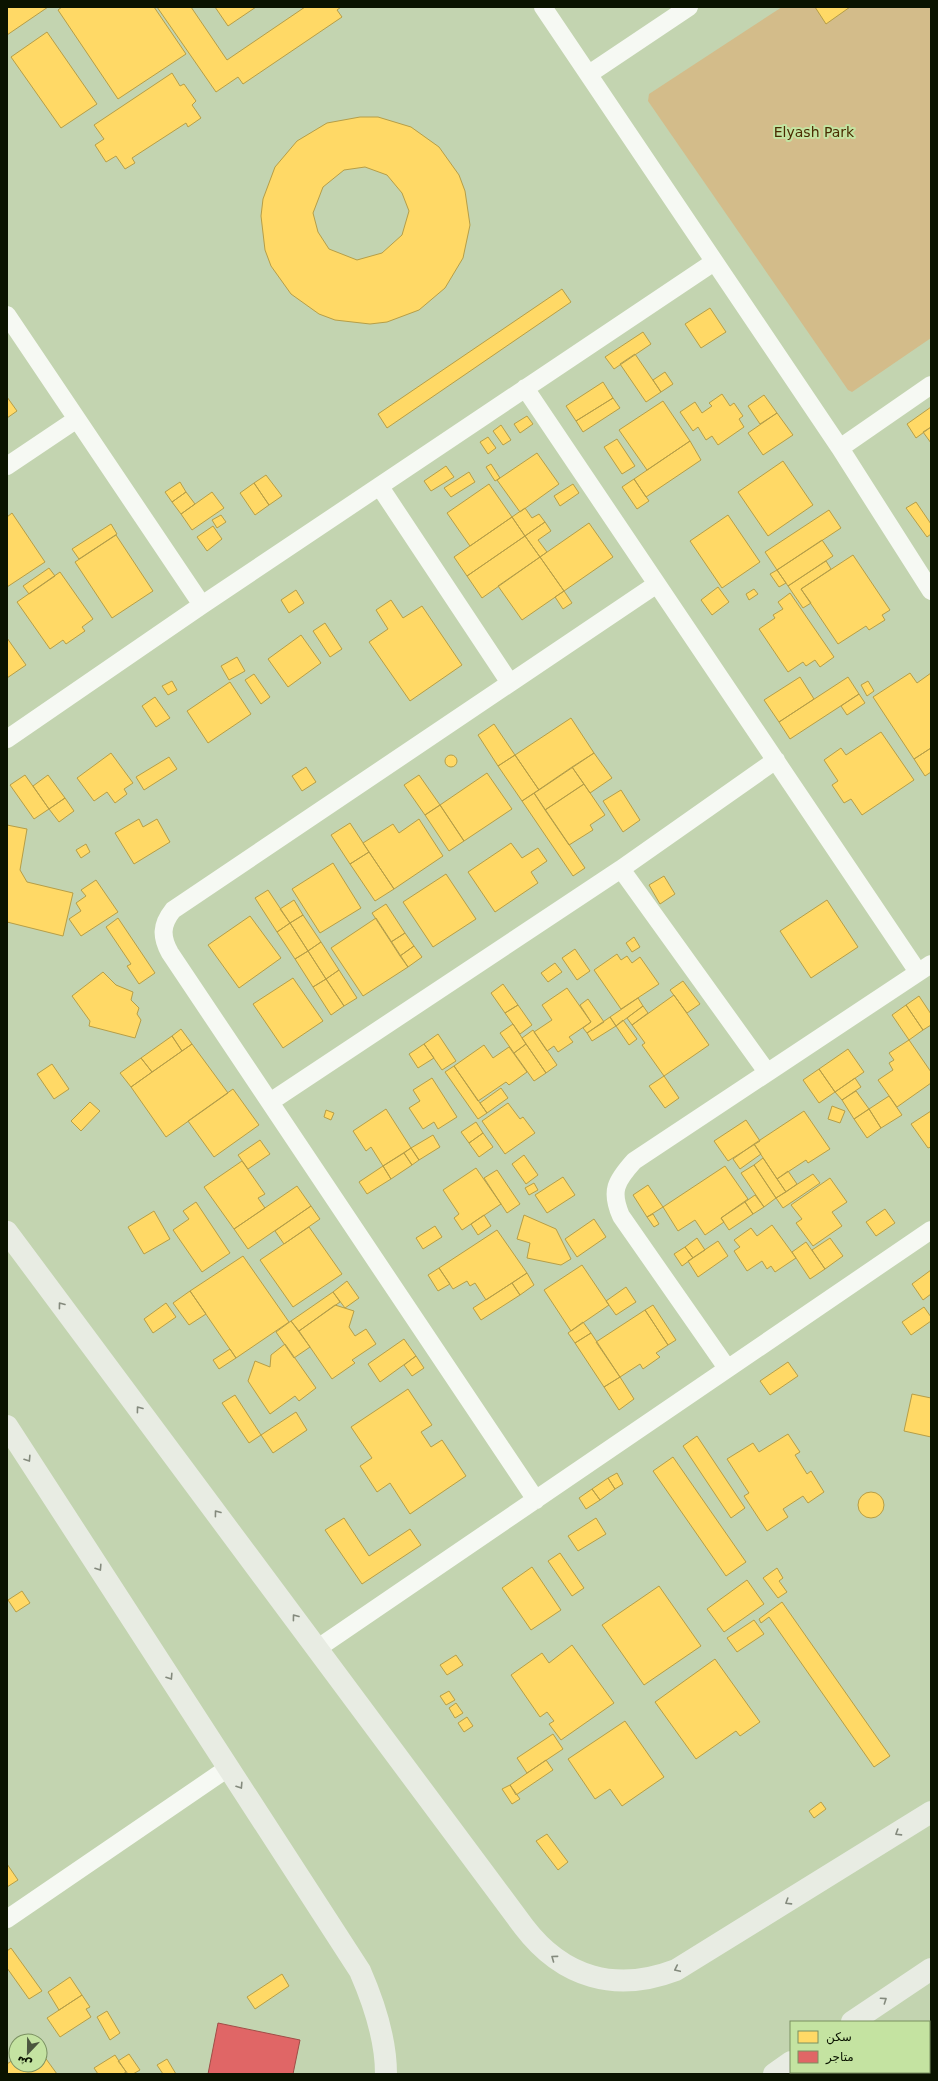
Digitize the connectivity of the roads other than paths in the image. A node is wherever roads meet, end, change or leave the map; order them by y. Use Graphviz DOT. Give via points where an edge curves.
graph roads {
  1 [pos="543,7"];
  2 [pos="689,7"];
  3 [pos="589,74"];
  4 [pos="714,262"];
  5 [pos="7,315"];
  6 [pos="931,385"];
  7 [pos="525,388"];
  8 [pos="77,419"];
  9 [pos="840,448"];
  10 [pos="7,466"];
  11 [pos="380,486"];
  12 [pos="657,584"];
  13 [pos="931,591"];
  14 [pos="202,605"];
  15 [pos="510,683"];
  16 [pos="7,739"];
  17 [pos="776,760"];
  18 [pos="621,868"];
  19 [pos="925,968"];
  20 [pos="767,1072"];
  21 [pos="270,1102"];
  22 [pos="931,1230"];
  23 [pos="7,1232"];
  24 [pos="727,1368"];
  25 [pos="7,1426"];
  26 [pos="536,1500"];
  27 [pos="318,1648"];
  28 [pos="228,1768"];
  29 [pos="931,1812"];
  30 [pos="7,1919"];
  31 [pos="931,1969"];
  32 [pos="853,2021"];
  33 [pos="790,2063"];
  34 [pos="386,2074"];
  35 [pos="774,2074"];
  1 -- 3 [label="street"];
  2 -- 3 [label="street"];
  3 -- 4 [label="street"];
  4 -- 7 [label="street"];
  4 -- 9 [label="street"];
  5 -- 8 [label="street"];
  6 -- 9 [label="street"];
  7 -- 11 [label="street"];
  7 -- 12 [label="street"];
  8 -- 10 [label="street"];
  8 -- 14 [label="street"];
  9 -- 13 [label="street"];
  11 -- 14 [label="street"];
  11 -- 15 [label="street"];
  12 -- 15 [label="street"];
  12 -- 17 [label="street"];
  14 -- 16 [label="street"];
  15 -- 21 [label="street" via="173,910 166,919 162,931 164,943"];
  17 -- 18 [label="street"];
  17 -- 19 [label="street"];
  18 -- 20 [label="street"];
  18 -- 21 [label="street"];
  19 -- 20 [label="street"];
  20 -- 24 [label="street" via="634,1161 616,1186 615,1202 620,1216"];
  21 -- 26 [label="street"];
  22 -- 24 [label="street"];
  27 -- 23 [label="main road, one-way"];
  24 -- 26 [label="street"];
  25 -- 28 [label="main road, one-way"];
  26 -- 27 [label="street"];
  29 -- 27 [label="main road, one-way" via="676,1970 660,1976 626,1982 592,1977 560,1962 534,1940"];
  28 -- 30 [label="street"];
  28 -- 34 [label="main road, one-way" via="360,1971 378,2018"];
  32 -- 31 [label="main road, one-way"];
  33 -- 35 [label="main road"];
}
